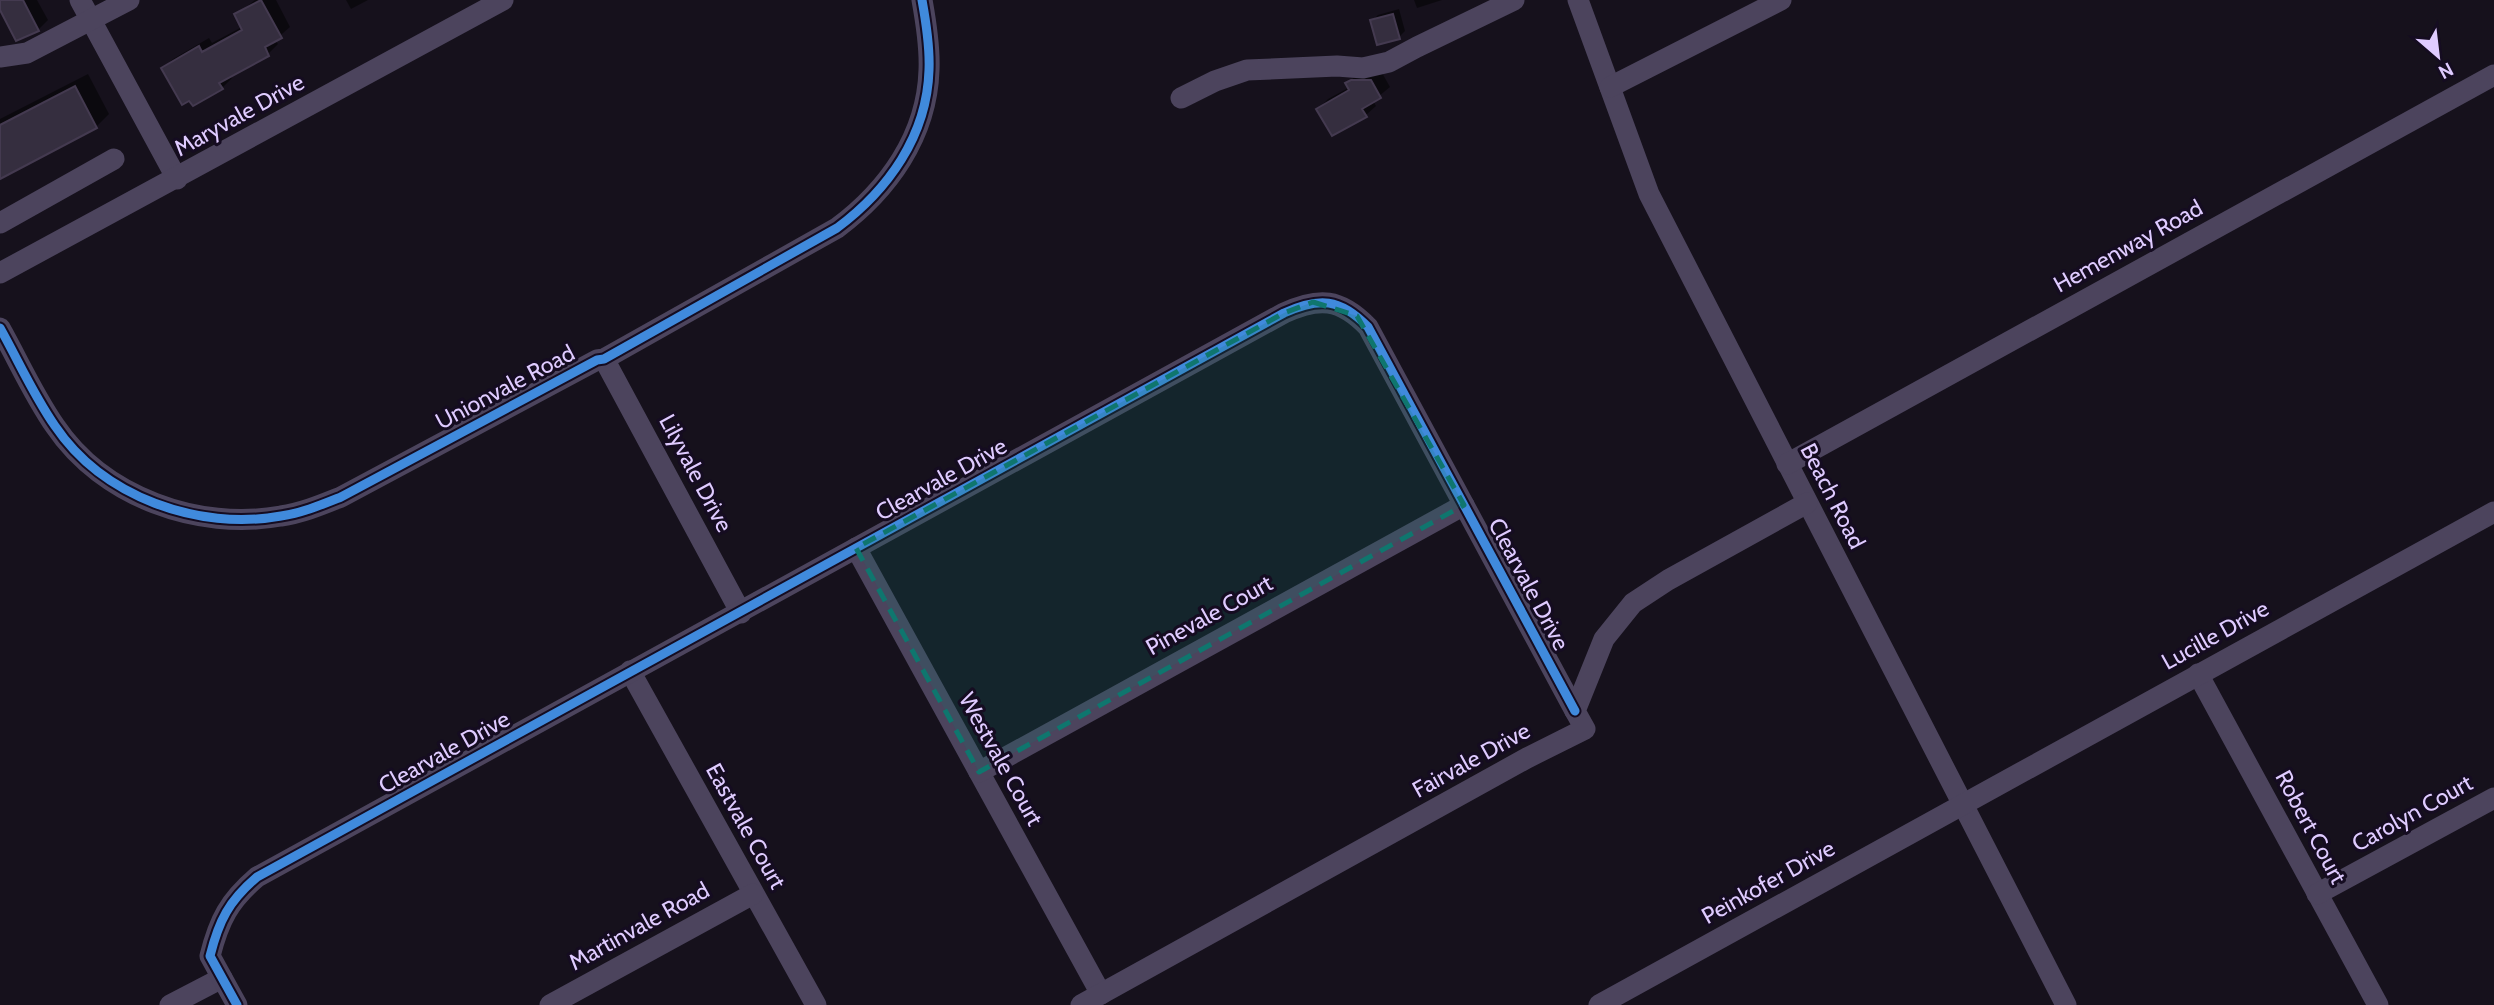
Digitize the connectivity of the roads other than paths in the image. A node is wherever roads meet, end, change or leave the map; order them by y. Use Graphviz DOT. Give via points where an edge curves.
graph roads {
  1 [pos="80,0"];
  2 [pos="129,0"];
  3 [pos="502,0"];
  4 [pos="922,0"];
  5 [pos="1514,0"];
  6 [pos="1578,0"];
  7 [pos="1781,0"];
  8 [pos="91,20"];
  9 [pos="0,57"];
  10 [pos="2494,75"];
  11 [pos="1610,87"];
  12 [pos="1181,98"];
  13 [pos="114,159"];
  14 [pos="177,179"];
  15 [pos="0,223"];
  16 [pos="0,273"];
  17 [pos="0,328"];
  18 [pos="6,352"];
  19 [pos="604,359"];
  20 [pos="1787,464"];
  21 [pos="1807,503"];
  22 [pos="1464,505"];
  23 [pos="2494,512"];
  24 [pos="856,548"];
  25 [pos="741,613"];
  26 [pos="630,671"];
  27 [pos="2198,674"];
  28 [pos="1576,711"];
  29 [pos="979,772"];
  30 [pos="2494,798"];
  31 [pos="1962,804"];
  32 [pos="753,894"];
  33 [pos="2317,894"];
  34 [pos="222,978"];
  35 [pos="1101,994"];
  36 [pos="170,1005"];
  37 [pos="237,1005"];
  38 [pos="550,1005"];
  39 [pos="816,1005"];
  40 [pos="1082,1005"];
  41 [pos="1599,1005"];
  42 [pos="2066,1005"];
  43 [pos="2378,1005"];
  1 -- 8 [label="street"];
  2 -- 8 [label="street"];
  3 -- 14 [label="street, Maryvale Drive"];
  4 -- 19 [label="street, Unionvale Road" via="929,70 922,114 916,134 881,188 837,228"];
  5 -- 12 [label="street" via="1389,62 1363,68 1247,70"];
  6 -- 11 [label="street, Beach Road"];
  7 -- 11 [label="street"];
  8 -- 9 [label="street" via="27,53"];
  8 -- 14 [label="street"];
  10 -- 20 [label="street, Hemenway Road"];
  11 -- 20 [label="street, Beach Road" via="1649,194"];
  13 -- 15 [label="street"];
  14 -- 16 [label="street, Maryvale Drive"];
  17 -- 18 [label="street, Unionvale Road"];
  18 -- 19 [label="street, Unionvale Road" via="75,451 126,490 155,504 206,517 249,520 291,514 341,497"];
  19 -- 25 [label="street, Lilyvale Drive"];
  20 -- 21 [label="street, Beach Road"];
  21 -- 28 [label="street, Fairvale Drive" via="1633,603 1604,639"];
  21 -- 31 [label="street, Beach Road"];
  22 -- 24 [label="street, Clearvale Drive" via="1368,327 1346,310 1313,302 1284,313"];
  22 -- 28 [label="street, Clearvale Drive"];
  22 -- 29 [label="street, Pinevale Court"];
  23 -- 27 [label="street, Lucille Drive"];
  24 -- 25 [label="street, Clearvale Drive"];
  24 -- 29 [label="street, Westvale Court"];
  25 -- 26 [label="street, Clearvale Drive"];
  26 -- 32 [label="street, Eastvale Court"];
  26 -- 34 [label="street, Clearvale Drive" via="257,877 233,901 216,930 211,956"];
  27 -- 31 [label="street, Lucille Drive"];
  27 -- 33 [label="street, Robert Court"];
  28 -- 35 [label="street, Fairvale Drive" via="1585,729"];
  29 -- 35 [label="street, Westvale Court"];
  30 -- 33 [label="street, Carolyn Court"];
  31 -- 41 [label="street, Peinkofer Drive"];
  31 -- 42 [label="street, Beach Road"];
  32 -- 38 [label="street, Martinvale Road"];
  32 -- 39 [label="street, Eastvale Court"];
  33 -- 43 [label="street, Robert Court"];
  34 -- 36 [label="street"];
  34 -- 37 [label="street"];
  35 -- 40 [label="street, Fairvale Drive"];
}
